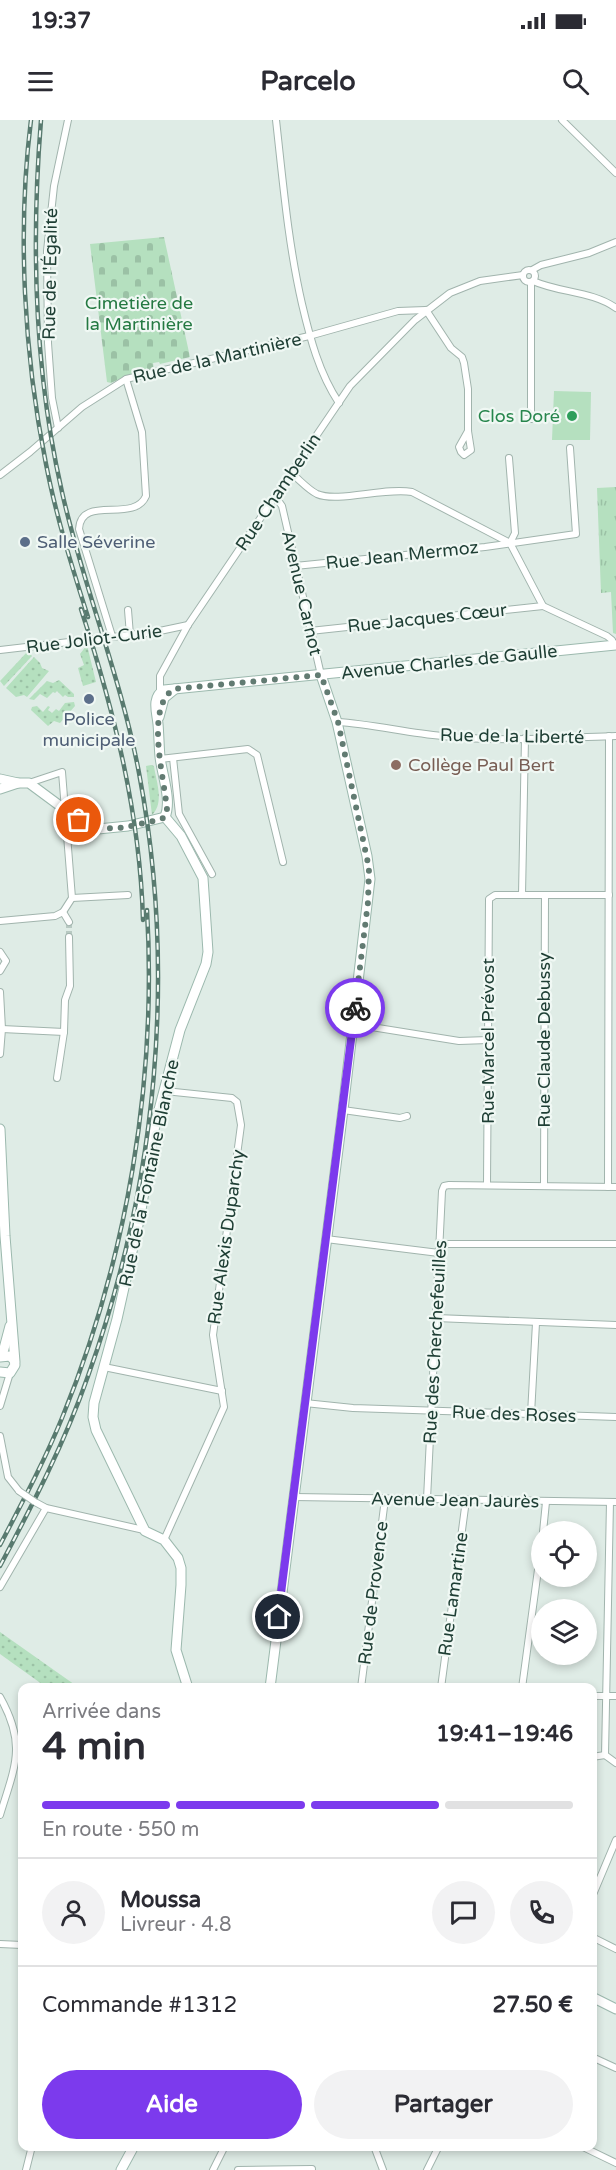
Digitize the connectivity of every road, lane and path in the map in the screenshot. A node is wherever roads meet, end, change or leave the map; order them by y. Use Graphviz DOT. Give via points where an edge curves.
graph roads {
  1 [pos="68,120"];
  2 [pos="276,120"];
  3 [pos="562,120"];
  4 [pos="616,173"];
  5 [pos="616,242"];
  6 [pos="532,270"];
  7 [pos="523,275"];
  8 [pos="532,281"];
  9 [pos="616,308"];
  10 [pos="426,310"];
  11 [pos="309,336"];
  12 [pos="126,379"];
  13 [pos="339,403"];
  14 [pos="523,419"];
  15 [pos="531,419"];
  16 [pos="539,419"];
  17 [pos="58,428"];
  18 [pos="468,431"];
  19 [pos="570,448"];
  20 [pos="509,458"];
  21 [pos="291,472"];
  22 [pos="0,475"];
  23 [pos="275,496"];
  24 [pos="510,543"];
  25 [pos="295,566"];
  26 [pos="543,606"];
  27 [pos="128,610"];
  28 [pos="188,625"];
  29 [pos="310,631"];
  30 [pos="130,635"];
  31 [pos="112,636"];
  32 [pos="615,645"];
  33 [pos="0,650"];
  34 [pos="321,675"];
  35 [pos="162,695"];
  36 [pos="158,722"];
  37 [pos="338,722"];
  38 [pos="612,736"];
  39 [pos="525,738"];
  40 [pos="173,758"];
  41 [pos="160,759"];
  42 [pos="0,779"];
  43 [pos="18,783"];
  44 [pos="29,783"];
  45 [pos="0,789"];
  46 [pos="613,801"];
  47 [pos="65,809"];
  48 [pos="165,817"];
  49 [pos="283,862"];
  50 [pos="212,874"];
  51 [pos="522,894"];
  52 [pos="128,895"];
  53 [pos="545,895"];
  54 [pos="609,895"];
  55 [pos="72,898"];
  56 [pos="63,912"];
  57 [pos="0,921"];
  58 [pos="69,922"];
  59 [pos="69,937"];
  60 [pos="0,952"];
  61 [pos="0,971"];
  62 [pos="0,992"];
  63 [pos="353,1024"];
  64 [pos="2,1029"];
  65 [pos="63,1032"];
  66 [pos="488,1040"];
  67 [pos="0,1054"];
  68 [pos="57,1078"];
  69 [pos="165,1091"];
  70 [pos="343,1110"];
  71 [pos="407,1116"];
  72 [pos="0,1129"];
  73 [pos="487,1185"];
  74 [pos="544,1185"];
  75 [pos="608,1187"];
  76 [pos="616,1187"];
  77 [pos="326,1239"];
  78 [pos="440,1244"];
  79 [pos="616,1245"];
  80 [pos="439,1253"];
  81 [pos="11,1318"];
  82 [pos="436,1318"];
  83 [pos="536,1323"];
  84 [pos="616,1325"];
  85 [pos="1,1357"];
  86 [pos="15,1362"];
  87 [pos="104,1367"];
  88 [pos="5,1372"];
  89 [pos="222,1391"];
  90 [pos="305,1403"];
  91 [pos="0,1406"];
  92 [pos="431,1411"];
  93 [pos="531,1414"];
  94 [pos="616,1417"];
  95 [pos="0,1436"];
  96 [pos="294,1497"];
  97 [pos="385,1498"];
  98 [pos="427,1499"];
  99 [pos="466,1500"];
  100 [pos="546,1502"];
  101 [pos="613,1502"];
  102 [pos="46,1508"];
  103 [pos="544,1521"];
  104 [pos="145,1531"];
  105 [pos="164,1540"];
  106 [pos="0,1587"];
  107 [pos="536,1587"];
  108 [pos="186,1683"];
  109 [pos="271,1683"];
  110 [pos="362,1683"];
  111 [pos="442,1683"];
  112 [pos="523,1683"];
  113 [pos="597,1696"];
  114 [pos="605,1696"];
  115 [pos="616,1696"];
  116 [pos="0,1697"];
  117 [pos="605,1755"];
  118 [pos="597,1756"];
  119 [pos="616,1763"];
  120 [pos="18,1768"];
  121 [pos="13,1771"];
  122 [pos="0,1815"];
  123 [pos="616,1840"];
  124 [pos="613,1856"];
  125 [pos="597,1887"];
  126 [pos="597,1940"];
  127 [pos="0,1944"];
  128 [pos="18,1945"];
  129 [pos="616,1949"];
  130 [pos="597,2000"];
  131 [pos="616,2009"];
  132 [pos="597,2059"];
  133 [pos="616,2068"];
  134 [pos="31,2151"];
  135 [pos="131,2151"];
  136 [pos="223,2151"];
  137 [pos="376,2151"];
  138 [pos="437,2151"];
  139 [pos="591,2151"];
  140 [pos="616,2163"];
  141 [pos="215,2169"];
  142 [pos="312,2169"];
  143 [pos="26,2170"];
  144 [pos="121,2170"];
  145 [pos="238,2170"];
  146 [pos="383,2170"];
  147 [pos="428,2170"];
  1 -- 17 [label="street, Rue de l'Égalité" via="54,186 47,251 48,343"];
  2 -- 11 [label="street" via="289,242"];
  3 -- 4 [label="street"];
  5 -- 6 [label="street"];
  6 -- 7 [label="street"];
  6 -- 8 [label="street"];
  7 -- 8 [label="street" via="526,281"];
  7 -- 10 [label="street, Rue Chamberlin" via="480,280 450,293"];
  8 -- 9 [label="street" via="602,299"];
  8 -- 15 [label="street"];
  10 -- 11 [label="street, Rue de la Martinière" via="398,311"];
  10 -- 13 [label="street, Rue Chamberlin" via="356,379"];
  10 -- 18 [label="street" via="451,348 462,357 468,389"];
  11 -- 12 [label="street, Rue de la Martinière"];
  11 -- 13 [label="street"];
  12 -- 17 [label="street, Rue de la Martinière"];
  12 -- 31 [label="street" via="142,432 146,496 134,508 90,512 82,517 79,529"];
  13 -- 21 [label="street, Rue Chamberlin"];
  14 -- 15 [label="street"];
  15 -- 16 [label="street"];
  17 -- 22 [label="street, Rue de la Martinière"];
  19 -- 24 [label="street, Rue Jean Mermoz" via="576,534"];
  20 -- 24 [label="street" via="516,533"];
  21 -- 23 [label="street, Rue Chamberlin"];
  21 -- 24 [label="street" via="322,495 412,492"];
  23 -- 25 [label="street, Avenue Carnot" via="282,506"];
  23 -- 28 [label="street, Rue Chamberlin"];
  24 -- 25 [label="street, Rue Jean Mermoz"];
  24 -- 26 [label="street"];
  25 -- 29 [label="street, Avenue Carnot"];
  26 -- 29 [label="street, Rue Jacques Cœur"];
  26 -- 32 [label="street" via="607,636"];
  27 -- 30 [label="street"];
  28 -- 30 [label="street, Rue Joliot-Curie"];
  28 -- 35 [label="street, Rue Chamberlin" via="160,676"];
  29 -- 34 [label="street, Avenue Carnot"];
  30 -- 31 [label="street, Rue Joliot-Curie"];
  31 -- 33 [label="street, Rue Joliot-Curie"];
  32 -- 34 [label="street, Avenue Charles de Gaulle"];
  34 -- 35 [label="street, Avenue Charles de Gaulle" via="164,690"];
  34 -- 37 [label="street, Avenue Carnot"];
  35 -- 36 [label="street"];
  35 -- 36 [label="street" via="156,701"];
  36 -- 41 [label="street"];
  37 -- 39 [label="street, Rue de la Liberté" via="476,739"];
  37 -- 63 [label="street, Avenue Carnot" via="370,879"];
  38 -- 39 [label="street, Rue de la Liberté"];
  38 -- 46 [label="street"];
  39 -- 51 [label="street"];
  40 -- 41 [label="street"];
  40 -- 49 [label="street" via="248,749 254,752"];
  40 -- 50 [label="street" via="179,814"];
  41 -- 48 [label="street"];
  42 -- 43 [label="street"];
  43 -- 44 [label="street"];
  43 -- 45 [label="street"];
  44 -- 47 [label="street"];
  44 -- 47 [label="street" via="62,772"];
  46 -- 54 [label="street"];
  47 -- 48 [label="street" via="98,829"];
  47 -- 55 [label="street"];
  48 -- 69 [label="street, Rue de la Fontaine Blanche" via="181,836 203,878 207,958 180,1030"];
  51 -- 53 [label="street"];
  51 -- 66 [label="street, Rue Marcel Prévost" via="495,895 488,902"];
  52 -- 55 [label="street"];
  53 -- 54 [label="street"];
  53 -- 74 [label="street, Rue Claude Debussy"];
  54 -- 75 [label="street"];
  55 -- 56 [label="street"];
  56 -- 57 [label="street"];
  56 -- 58 [label="street"];
  59 -- 65 [label="street" via="70,986"];
  60 -- 61 [label="street" via="6,961"];
  62 -- 64 [label="street"];
  63 -- 66 [label="street" via="459,1041"];
  63 -- 70 [label="street, Avenue Carnot"];
  64 -- 65 [label="street"];
  64 -- 67 [label="street"];
  65 -- 68 [label="street"];
  66 -- 73 [label="street, Rue Marcel Prévost"];
  69 -- 87 [label="street, Rue de la Fontaine Blanche"];
  69 -- 89 [label="street, Rue Alexis Duparchy" via="235,1100 241,1125 213,1335"];
  70 -- 71 [label="street"];
  70 -- 77 [label="street, Avenue Carnot"];
  72 -- 81 [label="street"];
  73 -- 74 [label="street"];
  73 -- 78 [label="street, Rue des Cherchefeuilles" via="444,1186"];
  74 -- 75 [label="street"];
  75 -- 76 [label="street"];
  77 -- 80 [label="street"];
  77 -- 90 [label="street, Avenue Carnot"];
  78 -- 79 [label="street"];
  78 -- 80 [label="street, Rue des Cherchefeuilles"];
  80 -- 82 [label="street, Rue des Cherchefeuilles"];
  81 -- 85 [label="street"];
  81 -- 86 [label="street"];
  82 -- 83 [label="street"];
  82 -- 92 [label="street, Rue des Cherchefeuilles"];
  83 -- 84 [label="street"];
  83 -- 93 [label="street"];
  85 -- 86 [label="street" via="10,1356"];
  86 -- 88 [label="street" via="15,1367"];
  87 -- 89 [label="street"];
  87 -- 104 [label="street, Rue de la Fontaine Blanche" via="94,1403 94,1424"];
  88 -- 91 [label="street"];
  89 -- 105 [label="street, Rue Alexis Duparchy" via="224,1407"];
  90 -- 92 [label="street, Rue des Roses"];
  90 -- 96 [label="street, Avenue Carnot"];
  92 -- 93 [label="street, Rue des Roses"];
  92 -- 98 [label="street, Rue des Cherchefeuilles"];
  93 -- 94 [label="street, Rue des Roses"];
  95 -- 102 [label="street, bridge" via="8,1477 19,1491"];
  96 -- 97 [label="street, Avenue Jean Jaurès"];
  96 -- 109 [label="street, Avenue Carnot"];
  97 -- 98 [label="street, Avenue Jean Jaurès"];
  97 -- 110 [label="street, Rue de Provence"];
  98 -- 99 [label="street, Avenue Jean Jaurès"];
  99 -- 100 [label="street, Avenue Jean Jaurès"];
  99 -- 111 [label="street, Rue Lamartine"];
  100 -- 101 [label="street, Avenue Jean Jaurès"];
  100 -- 103 [label="street"];
  101 -- 114 [label="street"];
  102 -- 104 [label="street"];
  102 -- 106 [label="street"];
  104 -- 105 [label="street"];
  105 -- 108 [label="street" via="181,1569 176,1650"];
  107 -- 112 [label="street"];
  113 -- 114 [label="street"];
  114 -- 115 [label="street"];
  114 -- 117 [label="street"];
  116 -- 121 [label="street" via="15,1729"];
  117 -- 118 [label="street"];
  117 -- 119 [label="street"];
  120 -- 121 [label="street"];
  121 -- 122 [label="street"];
  123 -- 124 [label="street"];
  124 -- 125 [label="street"];
  126 -- 129 [label="street"];
  127 -- 128 [label="street"];
  130 -- 131 [label="street"];
  132 -- 133 [label="street"];
  134 -- 143 [label="street"];
  135 -- 144 [label="street"];
  136 -- 141 [label="street"];
  137 -- 146 [label="street"];
  138 -- 147 [label="street"];
  139 -- 140 [label="street"];
  142 -- 145 [label="street"];
}
